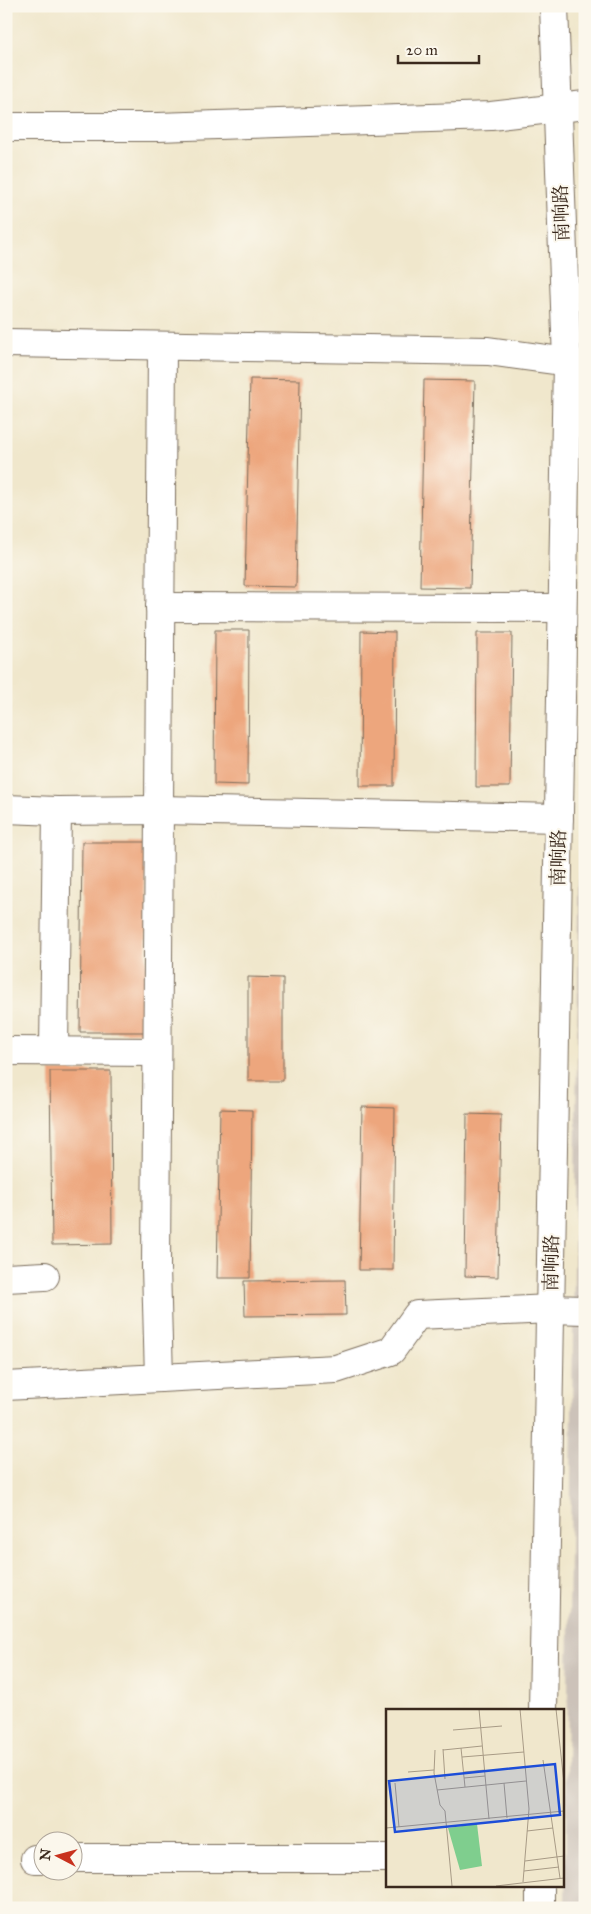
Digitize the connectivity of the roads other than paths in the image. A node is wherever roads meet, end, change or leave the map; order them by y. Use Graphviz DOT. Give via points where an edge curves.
graph roads {
  1 [pos="554,6"];
  2 [pos="585,105"];
  3 [pos="558,109"];
  4 [pos="6,127"];
  5 [pos="6,343"];
  6 [pos="162,346"];
  7 [pos="576,363"];
  8 [pos="160,607"];
  9 [pos="562,608"];
  10 [pos="6,809"];
  11 [pos="158,810"];
  12 [pos="57,811"];
  13 [pos="559,818"];
  14 [pos="6,1051"];
  15 [pos="54,1051"];
  16 [pos="157,1052"];
  17 [pos="45,1276"];
  18 [pos="6,1278"];
  19 [pos="550,1309"];
  20 [pos="585,1310"];
  21 [pos="159,1378"];
  22 [pos="6,1386"];
  23 [pos="543,1709"];
  24 [pos="82,1858"];
  25 [pos="386,1858"];
  26 [pos="540,1886"];
  27 [pos="540,1908"];
  1 -- 3 [label="street, 南响路"];
  2 -- 3 [label="street"];
  3 -- 4 [label="street" via="491,116 158,128"];
  3 -- 7 [label="street, 南响路"];
  5 -- 6 [label="street"];
  6 -- 7 [label="street" via="488,351"];
  6 -- 8 [label="street"];
  7 -- 9 [label="street, 南响路"];
  8 -- 9 [label="street"];
  8 -- 11 [label="street"];
  9 -- 13 [label="street, 南响路"];
  10 -- 12 [label="street"];
  11 -- 12 [label="street"];
  11 -- 13 [label="street"];
  11 -- 16 [label="street"];
  12 -- 15 [label="street"];
  13 -- 19 [label="street, 南响路"];
  14 -- 15 [label="street"];
  15 -- 16 [label="street"];
  16 -- 21 [label="street"];
  17 -- 18 [label="street"];
  19 -- 20 [label="street"];
  19 -- 21 [label="street" via="417,1315 391,1351 336,1369"];
  19 -- 23 [label="street, 南响路"];
  21 -- 22 [label="street"];
  24 -- 25 [label="street"];
  26 -- 27 [label="street"];
}
